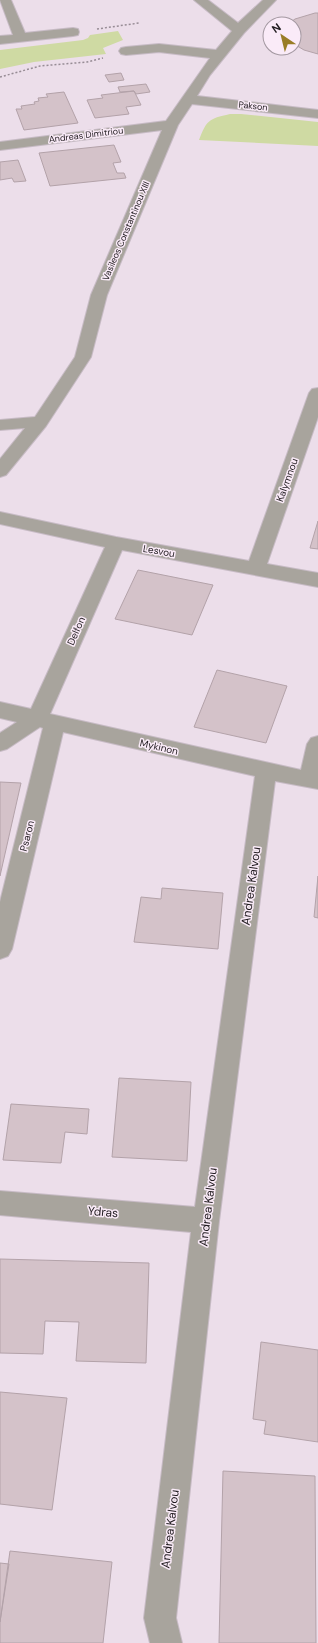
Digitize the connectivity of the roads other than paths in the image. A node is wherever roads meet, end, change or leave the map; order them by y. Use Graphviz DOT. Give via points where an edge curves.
graph roads {
  1 [pos="5,0"];
  2 [pos="200,0"];
  3 [pos="270,0"];
  4 [pos="239,30"];
  5 [pos="73,32"];
  6 [pos="21,38"];
  7 [pos="0,40"];
  8 [pos="126,51"];
  9 [pos="220,55"];
  10 [pos="188,99"];
  11 [pos="318,114"];
  12 [pos="171,125"];
  13 [pos="0,146"];
  14 [pos="317,401"];
  15 [pos="40,422"];
  16 [pos="0,425"];
  17 [pos="0,472"];
  18 [pos="0,518"];
  19 [pos="116,543"];
  20 [pos="256,567"];
  21 [pos="318,580"];
  22 [pos="0,710"];
  23 [pos="46,721"];
  24 [pos="0,743"];
  25 [pos="318,744"];
  26 [pos="266,771"];
  27 [pos="313,780"];
  28 [pos="0,949"];
  29 [pos="0,1203"];
  30 [pos="206,1221"];
  31 [pos="166,1643"];
  1 -- 6 [label="street"];
  2 -- 4 [label="street"];
  3 -- 4 [label="street, Vasileos Constantinou XIII"];
  4 -- 9 [label="street, Vasileos Constantinou XIII"];
  5 -- 6 [label="street"];
  6 -- 7 [label="street"];
  8 -- 9 [label="street" via="159,48"];
  9 -- 10 [label="street, Vasileos Constantinou XIII"];
  10 -- 11 [label="street, Pakson"];
  10 -- 12 [label="street, Vasileos Constantinou XIII"];
  12 -- 13 [label="street, Andreas Dimitriou"];
  12 -- 15 [label="street, Vasileos Constantinou XIII" via="99,295 84,357"];
  14 -- 20 [label="street, Kalymnou"];
  15 -- 16 [label="street"];
  15 -- 17 [label="street, Vasileos Constantinou XIII"];
  18 -- 19 [label="street, Lesvou"];
  19 -- 20 [label="street, Lesvou"];
  19 -- 23 [label="street, Delfon"];
  20 -- 21 [label="street, Lesvou"];
  22 -- 23 [label="street, Mykinon"];
  23 -- 24 [label="street"];
  23 -- 26 [label="street, Mykinon"];
  23 -- 28 [label="street, Psaron"];
  25 -- 27 [label="street"];
  26 -- 27 [label="street, Mykinon"];
  26 -- 30 [label="street, Andrea Kalvou"];
  29 -- 30 [label="street, Ydras"];
  30 -- 31 [label="street, Andrea Kalvou" via="160,1618"];
}
